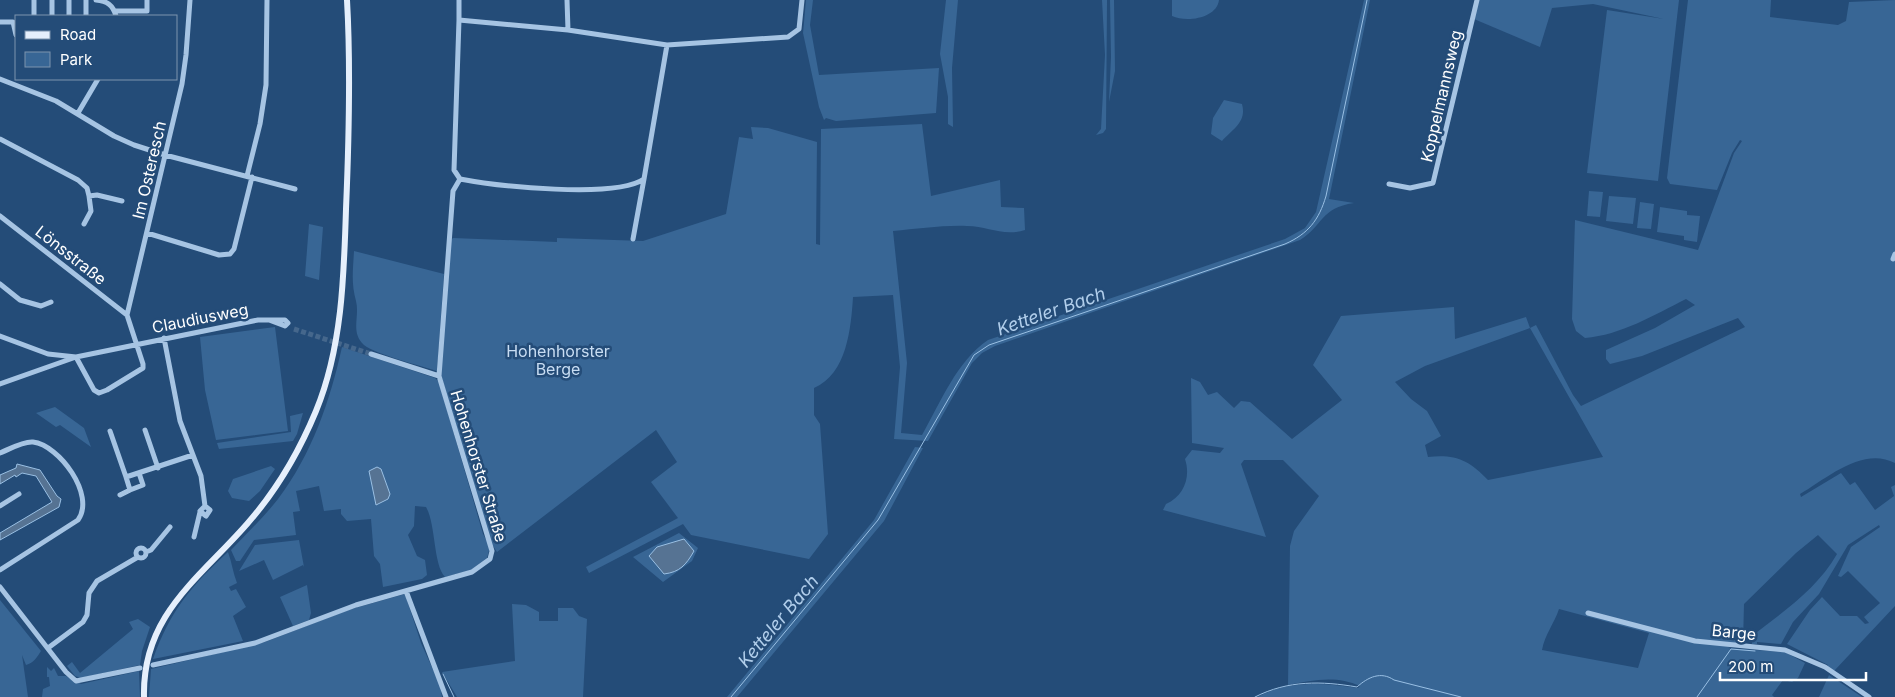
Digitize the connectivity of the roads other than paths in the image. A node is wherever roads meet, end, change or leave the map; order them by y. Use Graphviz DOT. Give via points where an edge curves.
graph roads {
  1 [pos="34,0"];
  2 [pos="52,0"];
  3 [pos="69,0"];
  4 [pos="86,0"];
  5 [pos="96,0"];
  6 [pos="147,0"];
  7 [pos="190,0"];
  8 [pos="267,0"];
  9 [pos="347,0"];
  10 [pos="459,0"];
  11 [pos="567,0"];
  12 [pos="802,0"];
  13 [pos="1477,0"];
  14 [pos="114,8"];
  15 [pos="34,15"];
  16 [pos="52,15"];
  17 [pos="69,15"];
  18 [pos="86,15"];
  19 [pos="459,20"];
  20 [pos="0,22"];
  21 [pos="568,30"];
  22 [pos="15,31"];
  23 [pos="667,45"];
  24 [pos="0,78"];
  25 [pos="97,80"];
  26 [pos="78,113"];
  27 [pos="0,139"];
  28 [pos="165,155"];
  29 [pos="249,176"];
  30 [pos="460,179"];
  31 [pos="644,180"];
  32 [pos="1389,184"];
  33 [pos="295,189"];
  34 [pos="89,196"];
  35 [pos="122,201"];
  36 [pos="0,216"];
  37 [pos="84,224"];
  38 [pos="147,233"];
  39 [pos="633,239"];
  40 [pos="0,284"];
  41 [pos="51,302"];
  42 [pos="127,315"];
  43 [pos="294,329"];
  44 [pos="0,336"];
  45 [pos="164,338"];
  46 [pos="135,343"];
  47 [pos="48,354"];
  48 [pos="371,354"];
  49 [pos="76,357"];
  50 [pos="48,367"];
  51 [pos="439,376"];
  52 [pos="0,384"];
  53 [pos="145,430"];
  54 [pos="110,431"];
  55 [pos="0,453"];
  56 [pos="193,455"];
  57 [pos="158,468"];
  58 [pos="139,473"];
  59 [pos="126,477"];
  60 [pos="130,490"];
  61 [pos="19,494"];
  62 [pos="120,495"];
  63 [pos="0,506"];
  64 [pos="205,506"];
  65 [pos="200,511"];
  66 [pos="170,527"];
  67 [pos="194,537"];
  68 [pos="0,570"];
  69 [pos="0,587"];
  70 [pos="406,590"];
  71 [pos="1588,613"];
  72 [pos="48,648"];
  73 [pos="153,665"];
  74 [pos="140,668"];
  75 [pos="144,697"];
  76 [pos="446,697"];
  77 [pos="1869,697"];
  1 -- 15 [label="street"];
  2 -- 16 [label="street"];
  3 -- 17 [label="street"];
  4 -- 18 [label="street"];
  5 -- 14 [label="street"];
  6 -- 14 [label="street" via="147,11"];
  7 -- 28 [label="street, Im Osteresch" via="186,55"];
  8 -- 29 [label="street" via="266,86"];
  9 -- 75 [label="main road" via="349,151 345,243 338,326 325,385 298,451 274,489 247,524 180,594 162,620 148,657"];
  10 -- 19 [label="street"];
  11 -- 21 [label="street"];
  12 -- 23 [label="street" via="799,29 788,37"];
  13 -- 32 [label="street, Koppelmannsweg" via="1433,183 1410,188"];
  19 -- 21 [label="street"];
  19 -- 30 [label="street" via="453,164"];
  20 -- 22 [label="street" via="13,22"];
  21 -- 23 [label="street"];
  23 -- 31 [label="street"];
  24 -- 26 [label="street"];
  25 -- 26 [label="street"];
  26 -- 28 [label="street" via="114,136"];
  27 -- 34 [label="street" via="78,180 87,188"];
  28 -- 29 [label="street"];
  28 -- 38 [label="street, Im Osteresch"];
  29 -- 33 [label="street"];
  29 -- 38 [label="street" via="234,249 230,254 218,255"];
  30 -- 31 [label="street" via="516,187 580,189 636,185"];
  30 -- 51 [label="street, Hohenhorster Straße" via="452,191"];
  31 -- 39 [label="street"];
  34 -- 35 [label="street" via="97,194"];
  34 -- 37 [label="street" via="90,211"];
  36 -- 42 [label="street, Lönsstraße"];
  38 -- 42 [label="street, Im Osteresch"];
  40 -- 41 [label="street" via="20,300 41,306"];
  42 -- 46 [label="street, Im Osteresch"];
  43 -- 45 [label="street, Claudiusweg" via="285,326 288,323 285,320 258,320"];
  44 -- 47 [label="street"];
  45 -- 46 [label="street, Claudiusweg"];
  45 -- 56 [label="street" via="180,421"];
  46 -- 49 [label="street, Claudiusweg"];
  46 -- 49 [label="street, Im Osteresch" via="142,368 105,391 94,390"];
  47 -- 49 [label="street"];
  47 -- 50 [label="street"];
  48 -- 51 [label="street"];
  49 -- 50 [label="street"];
  50 -- 52 [label="street"];
  51 -- 70 [label="street, Hohenhorster Straße" via="492,555 488,562 472,572"];
  53 -- 57 [label="street"];
  54 -- 59 [label="street"];
  55 -- 68 [label="street" via="34,442 45,448 73,472 84,506 78,520"];
  56 -- 57 [label="street"];
  56 -- 64 [label="street" via="201,476"];
  57 -- 58 [label="street"];
  58 -- 59 [label="street"];
  58 -- 60 [label="street" via="143,485"];
  59 -- 60 [label="street"];
  60 -- 62 [label="street"];
  61 -- 63 [label="street"];
  64 -- 65 [label="street"];
  64 -- 65 [label="street" via="210,510 209,515 204,516"];
  65 -- 67 [label="street"];
  66 -- 72 [label="street" via="151,550 138,549 138,556 97,581 89,594 83,622"];
  69 -- 72 [label="street"];
  70 -- 73 [label="street, Hohenhorster Straße" via="244,646"];
  70 -- 76 [label="street"];
  71 -- 77 [label="street, Barge" via="1695,641 1785,650 1825,667"];
  72 -- 74 [label="street" via="76,681"];
}
